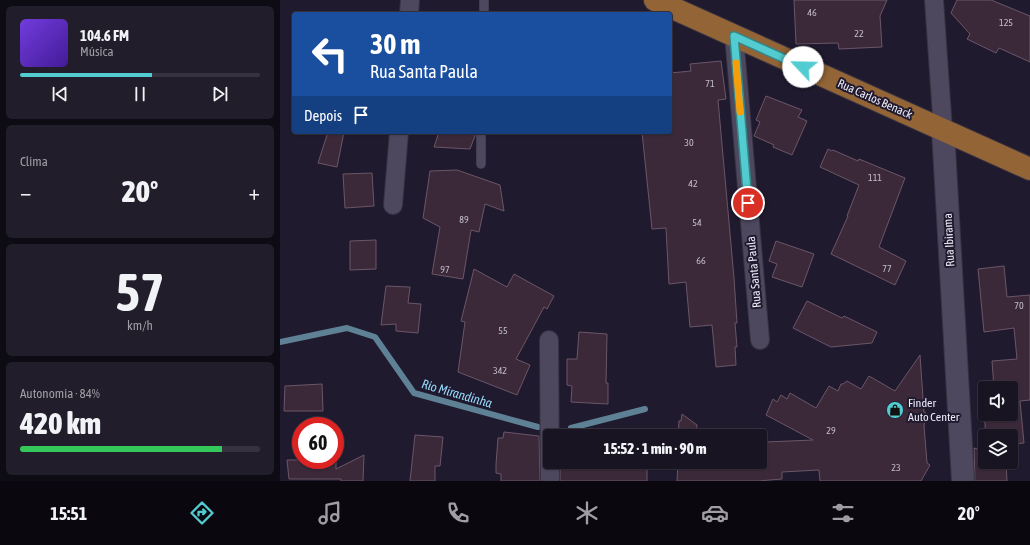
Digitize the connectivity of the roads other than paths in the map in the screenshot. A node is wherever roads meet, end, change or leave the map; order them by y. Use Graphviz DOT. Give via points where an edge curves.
graph roads {
  1 [pos="410,0"];
  2 [pos="484,0"];
  3 [pos="655,0"];
  4 [pos="934,0"];
  5 [pos="409,12"];
  6 [pos="484,12"];
  7 [pos="734,36"];
  8 [pos="942,130"];
  9 [pos="399,134"];
  10 [pos="481,134"];
  11 [pos="481,164"];
  12 [pos="1030,169"];
  13 [pos="393,205"];
  14 [pos="549,340"];
  15 [pos="760,340"];
  16 [pos="550,481"];
  17 [pos="963,481"];
  1 -- 5 [label="street"];
  2 -- 6 [label="lane"];
  3 -- 7 [label="main road, Rua Carlos Benack"];
  4 -- 8 [label="street, Rua Ibirama"];
  7 -- 8 [label="main road, Rua Carlos Benack"];
  7 -- 15 [label="street, Rua Santa Paula"];
  8 -- 12 [label="main road, Rua Carlos Benack"];
  8 -- 17 [label="street, Rua Ibirama"];
  9 -- 13 [label="street"];
  10 -- 11 [label="lane"];
  14 -- 16 [label="street"];
}
